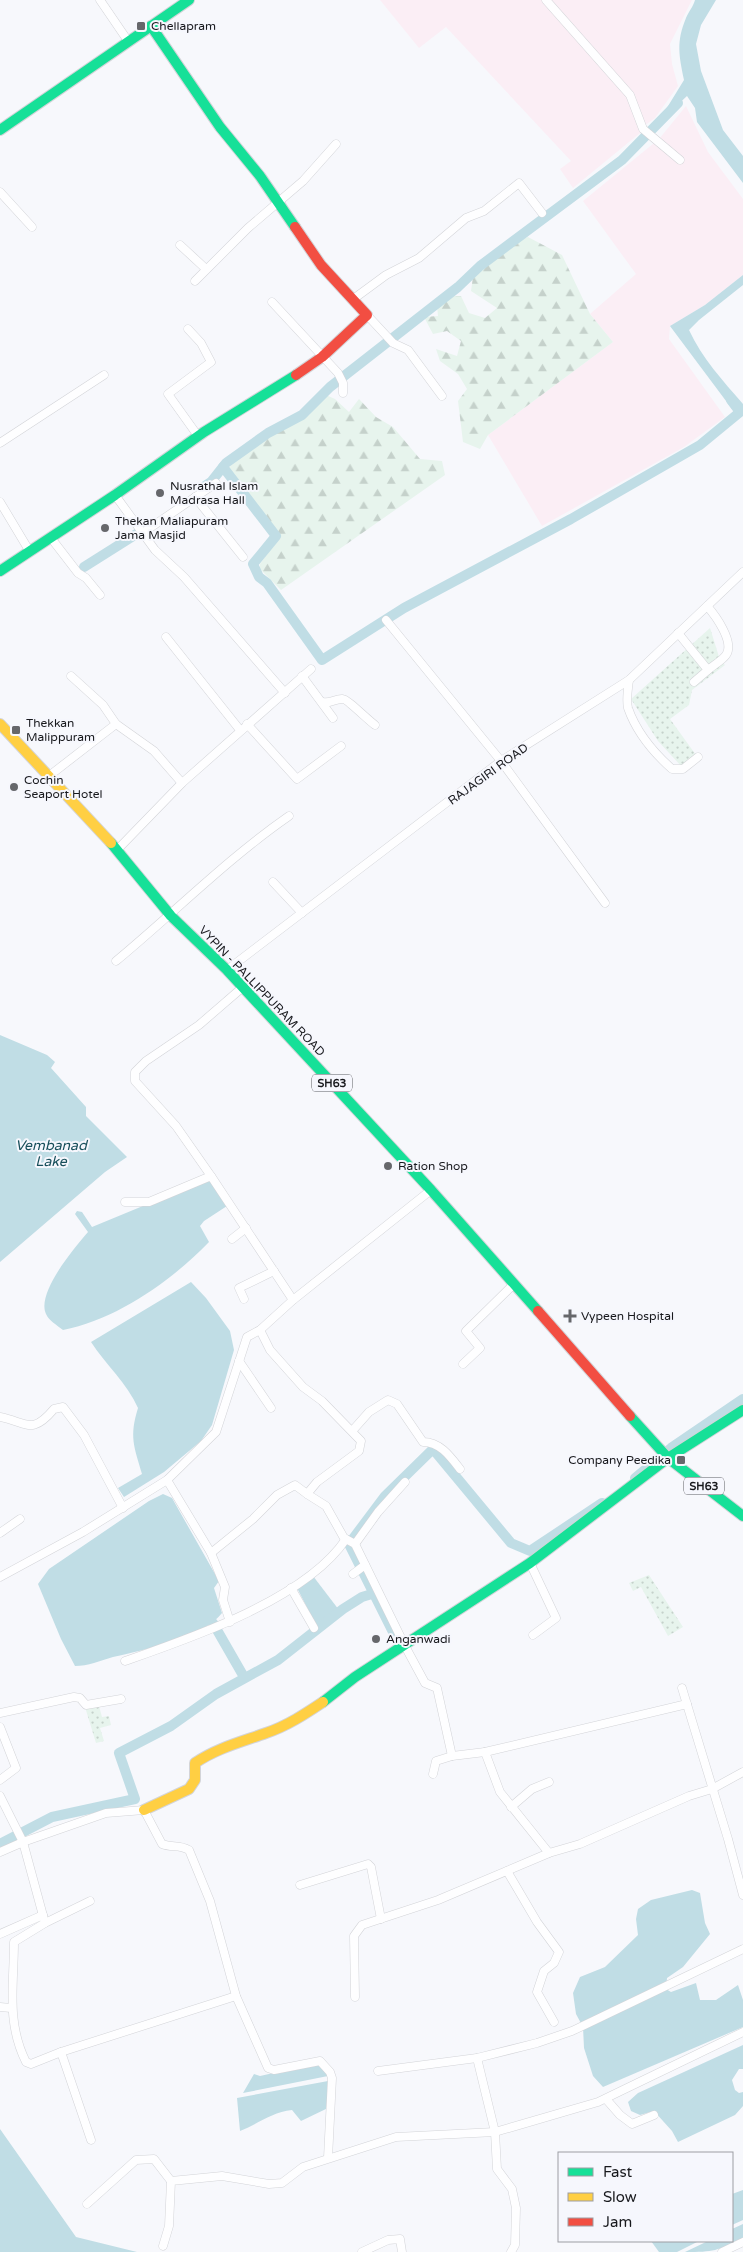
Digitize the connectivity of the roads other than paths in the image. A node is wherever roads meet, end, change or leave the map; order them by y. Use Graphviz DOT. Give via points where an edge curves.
graph roads {
  1 [pos="100,0"];
  2 [pos="189,0"];
  3 [pos="546,0"];
  4 [pos="151,26"];
  5 [pos="128,41"];
  6 [pos="0,130"];
  7 [pos="336,144"];
  8 [pos="680,160"];
  9 [pos="0,192"];
  10 [pos="277,204"];
  11 [pos="542,214"];
  12 [pos="32,226"];
  13 [pos="180,245"];
  14 [pos="206,269"];
  15 [pos="195,281"];
  16 [pos="352,300"];
  17 [pos="272,302"];
  18 [pos="367,315"];
  19 [pos="188,329"];
  20 [pos="322,357"];
  21 [pos="104,375"];
  22 [pos="343,393"];
  23 [pos="442,396"];
  24 [pos="198,436"];
  25 [pos="0,443"];
  26 [pos="216,484"];
  27 [pos="115,495"];
  28 [pos="195,497"];
  29 [pos="0,502"];
  30 [pos="142,531"];
  31 [pos="51,538"];
  32 [pos="30,552"];
  33 [pos="243,557"];
  34 [pos="0,571"];
  35 [pos="741,576"];
  36 [pos="100,595"];
  37 [pos="707,606"];
  38 [pos="386,620"];
  39 [pos="678,633"];
  40 [pos="166,637"];
  41 [pos="311,669"];
  42 [pos="708,670"];
  43 [pos="71,676"];
  44 [pos="302,676"];
  45 [pos="629,680"];
  46 [pos="694,682"];
  47 [pos="285,693"];
  48 [pos="323,702"];
  49 [pos="333,718"];
  50 [pos="0,724"];
  51 [pos="116,724"];
  52 [pos="247,724"];
  53 [pos="374,725"];
  54 [pos="240,730"];
  55 [pos="4,734"];
  56 [pos="341,746"];
  57 [pos="698,757"];
  58 [pos="501,761"];
  59 [pos="49,776"];
  60 [pos="182,783"];
  61 [pos="289,816"];
  62 [pos="117,850"];
  63 [pos="273,882"];
  64 [pos="605,904"];
  65 [pos="302,913"];
  66 [pos="171,916"];
  67 [pos="116,961"];
  68 [pos="227,970"];
  69 [pos="243,988"];
  70 [pos="211,1176"];
  71 [pos="431,1190"];
  72 [pos="125,1202"];
  73 [pos="246,1228"];
  74 [pos="232,1239"];
  75 [pos="274,1272"];
  76 [pos="514,1284"];
  77 [pos="244,1299"];
  78 [pos="293,1300"];
  79 [pos="260,1330"];
  80 [pos="239,1361"];
  81 [pos="463,1364"];
  82 [pos="271,1408"];
  83 [pos="743,1410"];
  84 [pos="0,1417"];
  85 [pos="353,1430"];
  86 [pos="664,1454"];
  87 [pos="460,1470"];
  88 [pos="167,1480"];
  89 [pos="406,1482"];
  90 [pos="307,1494"];
  91 [pos="123,1508"];
  92 [pos="743,1516"];
  93 [pos="20,1519"];
  94 [pos="0,1533"];
  95 [pos="346,1539"];
  96 [pos="355,1544"];
  97 [pos="211,1552"];
  98 [pos="530,1562"];
  99 [pos="365,1565"];
  100 [pos="353,1574"];
  101 [pos="0,1577"];
  102 [pos="291,1588"];
  103 [pos="223,1624"];
  104 [pos="314,1628"];
  105 [pos="533,1635"];
  106 [pos="405,1646"];
  107 [pos="125,1661"];
  108 [pos="682,1688"];
  109 [pos="121,1699"];
  110 [pos="687,1704"];
  111 [pos="0,1713"];
  112 [pos="0,1727"];
  113 [pos="485,1752"];
  114 [pos="452,1756"];
  115 [pos="743,1772"];
  116 [pos="433,1774"];
  117 [pos="0,1780"];
  118 [pos="549,1782"];
  119 [pos="712,1789"];
  120 [pos="0,1796"];
  121 [pos="511,1807"];
  122 [pos="144,1810"];
  123 [pos="21,1838"];
  124 [pos="0,1852"];
  125 [pos="549,1853"];
  126 [pos="507,1871"];
  127 [pos="300,1885"];
  128 [pos="743,1895"];
  129 [pos="90,1902"];
  130 [pos="44,1919"];
  131 [pos="381,1919"];
  132 [pos="0,1934"];
  133 [pos="743,1949"];
  134 [pos="236,1996"];
  135 [pos="355,1997"];
  136 [pos="0,2007"];
  137 [pos="11,2008"];
  138 [pos="554,2022"];
  139 [pos="743,2032"];
  140 [pos="61,2052"];
  141 [pos="477,2058"];
  142 [pos="378,2071"];
  143 [pos="606,2098"];
  144 [pos="654,2115"];
  145 [pos="495,2132"];
  146 [pos="91,2140"];
  147 [pos="328,2158"];
  148 [pos="171,2181"];
  149 [pos="87,2204"];
  150 [pos="743,2242"];
  151 [pos="163,2246"];
  152 [pos="362,2252"];
  153 [pos="402,2252"];
  154 [pos="512,2252"];
  155 [pos="722,2252"];
  1 -- 5 [label="street"];
  2 -- 4 [label="street"];
  3 -- 8 [label="street" via="630,95 643,129"];
  4 -- 5 [label="street"];
  4 -- 10 [label="street"];
  5 -- 6 [label="street"];
  7 -- 10 [label="street"];
  9 -- 12 [label="street"];
  10 -- 14 [label="street"];
  10 -- 16 [label="street" via="321,265"];
  11 -- 16 [label="street" via="519,183 484,211 466,218 419,258 386,275"];
  13 -- 14 [label="street"];
  14 -- 15 [label="street"];
  16 -- 18 [label="street"];
  17 -- 20 [label="street"];
  18 -- 20 [label="street"];
  18 -- 23 [label="street" via="391,340 408,350"];
  19 -- 24 [label="street" via="201,343 211,362 168,394"];
  20 -- 22 [label="street" via="344,383"];
  20 -- 24 [label="street"];
  21 -- 25 [label="street"];
  24 -- 27 [label="street"];
  26 -- 28 [label="street"];
  27 -- 30 [label="street"];
  27 -- 31 [label="street"];
  28 -- 30 [label="street"];
  28 -- 33 [label="street"];
  29 -- 32 [label="street"];
  30 -- 47 [label="street" via="155,550 184,577"];
  31 -- 32 [label="street"];
  31 -- 36 [label="street"];
  32 -- 34 [label="street"];
  35 -- 37 [label="street, RAJAGIRI ROAD"];
  37 -- 39 [label="street, RAJAGIRI ROAD"];
  37 -- 42 [label="street" via="726,636 727,649 726,655"];
  38 -- 58 [label="street"];
  39 -- 42 [label="street"];
  39 -- 45 [label="street, RAJAGIRI ROAD"];
  40 -- 54 [label="street"];
  41 -- 44 [label="street"];
  42 -- 46 [label="street"];
  43 -- 51 [label="street" via="103,705"];
  44 -- 47 [label="street"];
  44 -- 48 [label="street"];
  45 -- 57 [label="street" via="628,706 657,756 672,768 683,769"];
  45 -- 58 [label="street, RAJAGIRI ROAD"];
  47 -- 52 [label="street"];
  48 -- 49 [label="street"];
  48 -- 53 [label="street" via="342,698 351,702"];
  50 -- 55 [label="street, VYPIN - PALLIPPURAM ROAD / SH63"];
  51 -- 59 [label="street"];
  51 -- 60 [label="street" via="154,751"];
  52 -- 54 [label="street"];
  52 -- 56 [label="street" via="297,779"];
  54 -- 60 [label="street"];
  55 -- 59 [label="street, VYPIN - PALLIPPURAM ROAD / SH63"];
  58 -- 64 [label="street"];
  58 -- 65 [label="street, RAJAGIRI ROAD"];
  59 -- 62 [label="street, VYPIN - PALLIPPURAM ROAD / SH63"];
  60 -- 62 [label="street"];
  61 -- 66 [label="street" via="231,859"];
  62 -- 66 [label="street, VYPIN - PALLIPPURAM ROAD / SH63"];
  63 -- 65 [label="street"];
  65 -- 68 [label="street, RAJAGIRI ROAD"];
  66 -- 67 [label="street"];
  66 -- 68 [label="street, VYPIN - PALLIPPURAM ROAD / SH63"];
  68 -- 69 [label="street, VYPIN - PALLIPPURAM ROAD / SH63"];
  69 -- 70 [label="street" via="135,1072 135,1081 176,1126"];
  69 -- 71 [label="street, VYPIN - PALLIPPURAM ROAD / SH63"];
  70 -- 72 [label="street" via="149,1202"];
  70 -- 73 [label="street"];
  71 -- 76 [label="street, VYPIN - PALLIPPURAM ROAD / SH63"];
  71 -- 78 [label="street"];
  73 -- 74 [label="street"];
  73 -- 75 [label="street"];
  75 -- 77 [label="street" via="239,1288"];
  75 -- 78 [label="street"];
  76 -- 81 [label="street" via="466,1331 480,1348"];
  76 -- 86 [label="street, VYPIN - PALLIPPURAM ROAD / SH63"];
  78 -- 79 [label="street"];
  79 -- 80 [label="street" via="246,1337"];
  79 -- 85 [label="street" via="270,1350 302,1386"];
  80 -- 82 [label="street"];
  80 -- 88 [label="street" via="216,1432"];
  83 -- 86 [label="street"];
  84 -- 91 [label="street" via="36,1425 54,1409 63,1407 84,1435"];
  85 -- 87 [label="street" via="369,1412 388,1400 397,1404 423,1442 433,1442 444,1450"];
  85 -- 90 [label="street" via="361,1440 360,1451 317,1482"];
  86 -- 92 [label="street, SH63"];
  86 -- 98 [label="street"];
  88 -- 91 [label="street"];
  88 -- 97 [label="street"];
  89 -- 96 [label="street" via="378,1512"];
  90 -- 95 [label="street" via="326,1506"];
  90 -- 97 [label="street" via="295,1485 277,1495"];
  91 -- 101 [label="street"];
  93 -- 94 [label="street"];
  95 -- 96 [label="street"];
  95 -- 102 [label="street" via="337,1552"];
  96 -- 99 [label="street"];
  97 -- 103 [label="street" via="225,1587"];
  98 -- 105 [label="street" via="556,1618"];
  98 -- 106 [label="street"];
  99 -- 100 [label="street"];
  99 -- 106 [label="street"];
  102 -- 103 [label="street"];
  102 -- 104 [label="street"];
  103 -- 107 [label="street"];
  106 -- 114 [label="street" via="425,1683 434,1685 439,1693"];
  106 -- 122 [label="street" via="278,1729 206,1754 195,1764 195,1780 189,1789"];
  108 -- 110 [label="street"];
  109 -- 111 [label="street" via="86,1705 74,1697"];
  110 -- 113 [label="street"];
  110 -- 119 [label="street"];
  112 -- 117 [label="street" via="16,1768"];
  113 -- 114 [label="street"];
  113 -- 121 [label="street" via="500,1792"];
  114 -- 116 [label="street" via="436,1762"];
  115 -- 119 [label="street"];
  118 -- 121 [label="street" via="532,1789"];
  119 -- 125 [label="street" via="580,1844"];
  119 -- 128 [label="street"];
  120 -- 123 [label="street"];
  121 -- 125 [label="street"];
  122 -- 123 [label="street" via="106,1812"];
  122 -- 134 [label="street" via="162,1844 170,1847 181,1845 189,1850 210,1901"];
  123 -- 124 [label="street"];
  123 -- 130 [label="street"];
  125 -- 126 [label="street"];
  126 -- 131 [label="street" via="438,1900"];
  126 -- 138 [label="street" via="559,1952 554,1963 544,1971 537,1992"];
  127 -- 131 [label="street" via="368,1864"];
  129 -- 130 [label="street"];
  130 -- 132 [label="street"];
  130 -- 137 [label="street" via="14,1942"];
  131 -- 135 [label="street" via="362,1925 355,1932"];
  133 -- 141 [label="street" via="572,2030 537,2043"];
  134 -- 140 [label="street"];
  134 -- 147 [label="street" via="268,2068 274,2070 320,2061 330,2072"];
  136 -- 137 [label="street"];
  137 -- 140 [label="street" via="26,2062 31,2064"];
  139 -- 143 [label="street"];
  140 -- 146 [label="street"];
  141 -- 142 [label="street"];
  141 -- 145 [label="street"];
  143 -- 144 [label="street" via="632,2124"];
  143 -- 145 [label="street"];
  145 -- 147 [label="street" via="396,2137"];
  145 -- 154 [label="street" via="497,2169 512,2190 516,2208"];
  147 -- 148 [label="street" via="303,2167 282,2183 222,2176"];
  148 -- 149 [label="street" via="154,2159 136,2160"];
  148 -- 151 [label="street" via="169,2226"];
  150 -- 155 [label="street"];
  152 -- 153 [label="street" via="388,2240 400,2239"];
}
